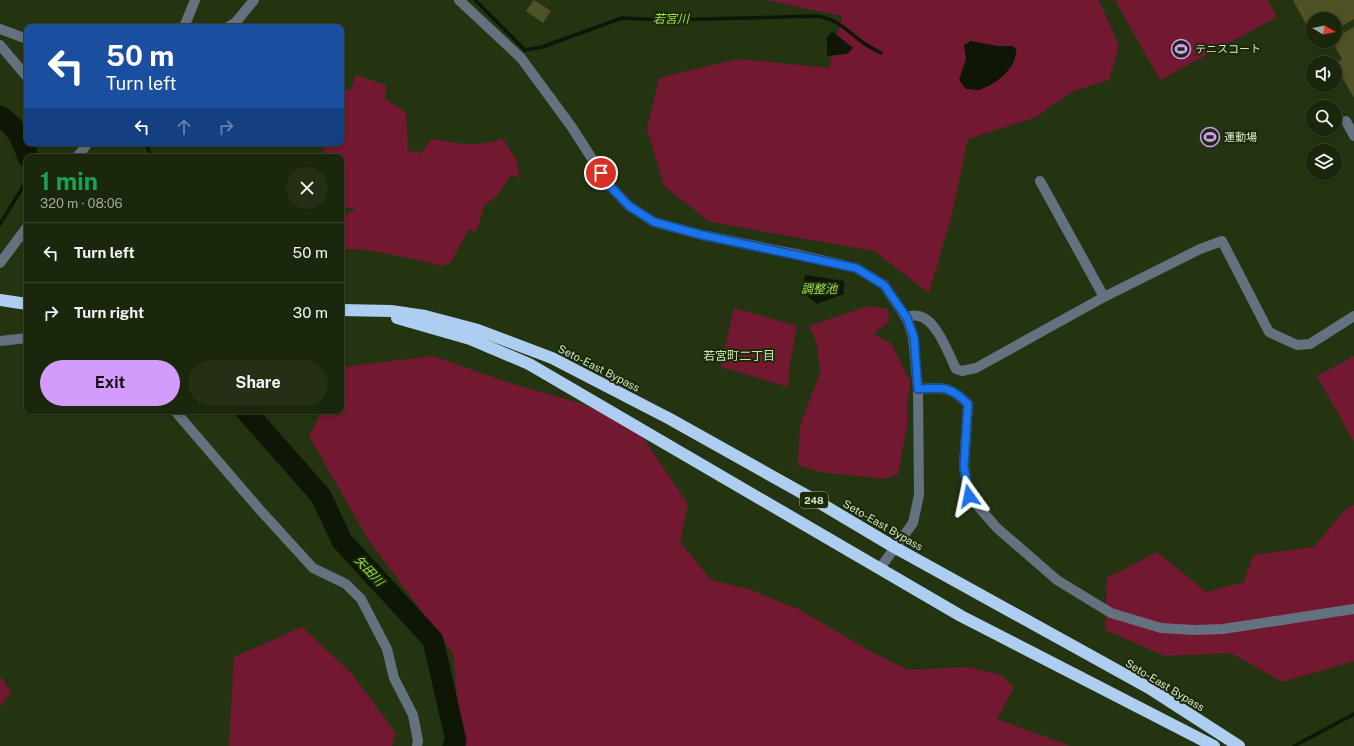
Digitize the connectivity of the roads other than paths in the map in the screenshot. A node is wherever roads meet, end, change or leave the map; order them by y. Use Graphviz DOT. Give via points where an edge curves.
graph roads {
  1 [pos="195,0"];
  2 [pos="254,0"];
  3 [pos="459,0"];
  4 [pos="185,24"];
  5 [pos="233,24"];
  6 [pos="0,29"];
  7 [pos="24,37"];
  8 [pos="0,45"];
  9 [pos="24,73"];
  10 [pos="1346,121"];
  11 [pos="1354,136"];
  12 [pos="1040,181"];
  13 [pos="24,230"];
  14 [pos="0,262"];
  15 [pos="1104,297"];
  16 [pos="0,300"];
  17 [pos="24,304"];
  18 [pos="344,310"];
  19 [pos="367,311"];
  20 [pos="1354,316"];
  21 [pos="905,317"];
  22 [pos="24,338"];
  23 [pos="0,341"];
  24 [pos="918,389"];
  25 [pos="179,414"];
  26 [pos="894,547"];
  27 [pos="880,568"];
  28 [pos="1354,609"];
  29 [pos="417,746"];
  30 [pos="1214,746"];
  31 [pos="1239,746"];
  1 -- 4 [label="street"];
  2 -- 5 [label="street"];
  3 -- 21 [label="street" via="521,58 571,126 609,185 629,206 654,222 702,235 856,268 884,285"];
  6 -- 7 [label="street"];
  8 -- 9 [label="street"];
  10 -- 11 [label="street"];
  12 -- 15 [label="street"];
  13 -- 14 [label="street"];
  15 -- 20 [label="street" via="1200,249 1222,241 1268,332 1297,345 1310,344"];
  15 -- 21 [label="street" via="976,368 962,371 956,369 939,335 928,321 919,316"];
  16 -- 17 [label="highway"];
  18 -- 19 [label="highway, Seto-East Bypass / 248"];
  19 -- 26 [label="highway, Seto-East Bypass / 248" via="392,311 425,316 478,330 552,358 670,420"];
  19 -- 27 [label="highway, Seto-East Bypass / 248" via="470,339 530,364"];
  21 -- 24 [label="street" via="914,337"];
  22 -- 23 [label="street"];
  24 -- 26 [label="street" via="919,495 913,523"];
  24 -- 28 [label="street" via="935,387 955,391 968,404 964,466 969,496 996,528 1057,580 1111,613 1161,628 1194,630 1223,629"];
  25 -- 29 [label="street" via="313,568 346,584 361,599 386,649 394,678 413,715"];
  26 -- 27 [label="street"];
  26 -- 31 [label="highway, Seto-East Bypass / 248" via="1149,688"];
  27 -- 30 [label="highway, Seto-East Bypass / 248" via="961,616"];
}
